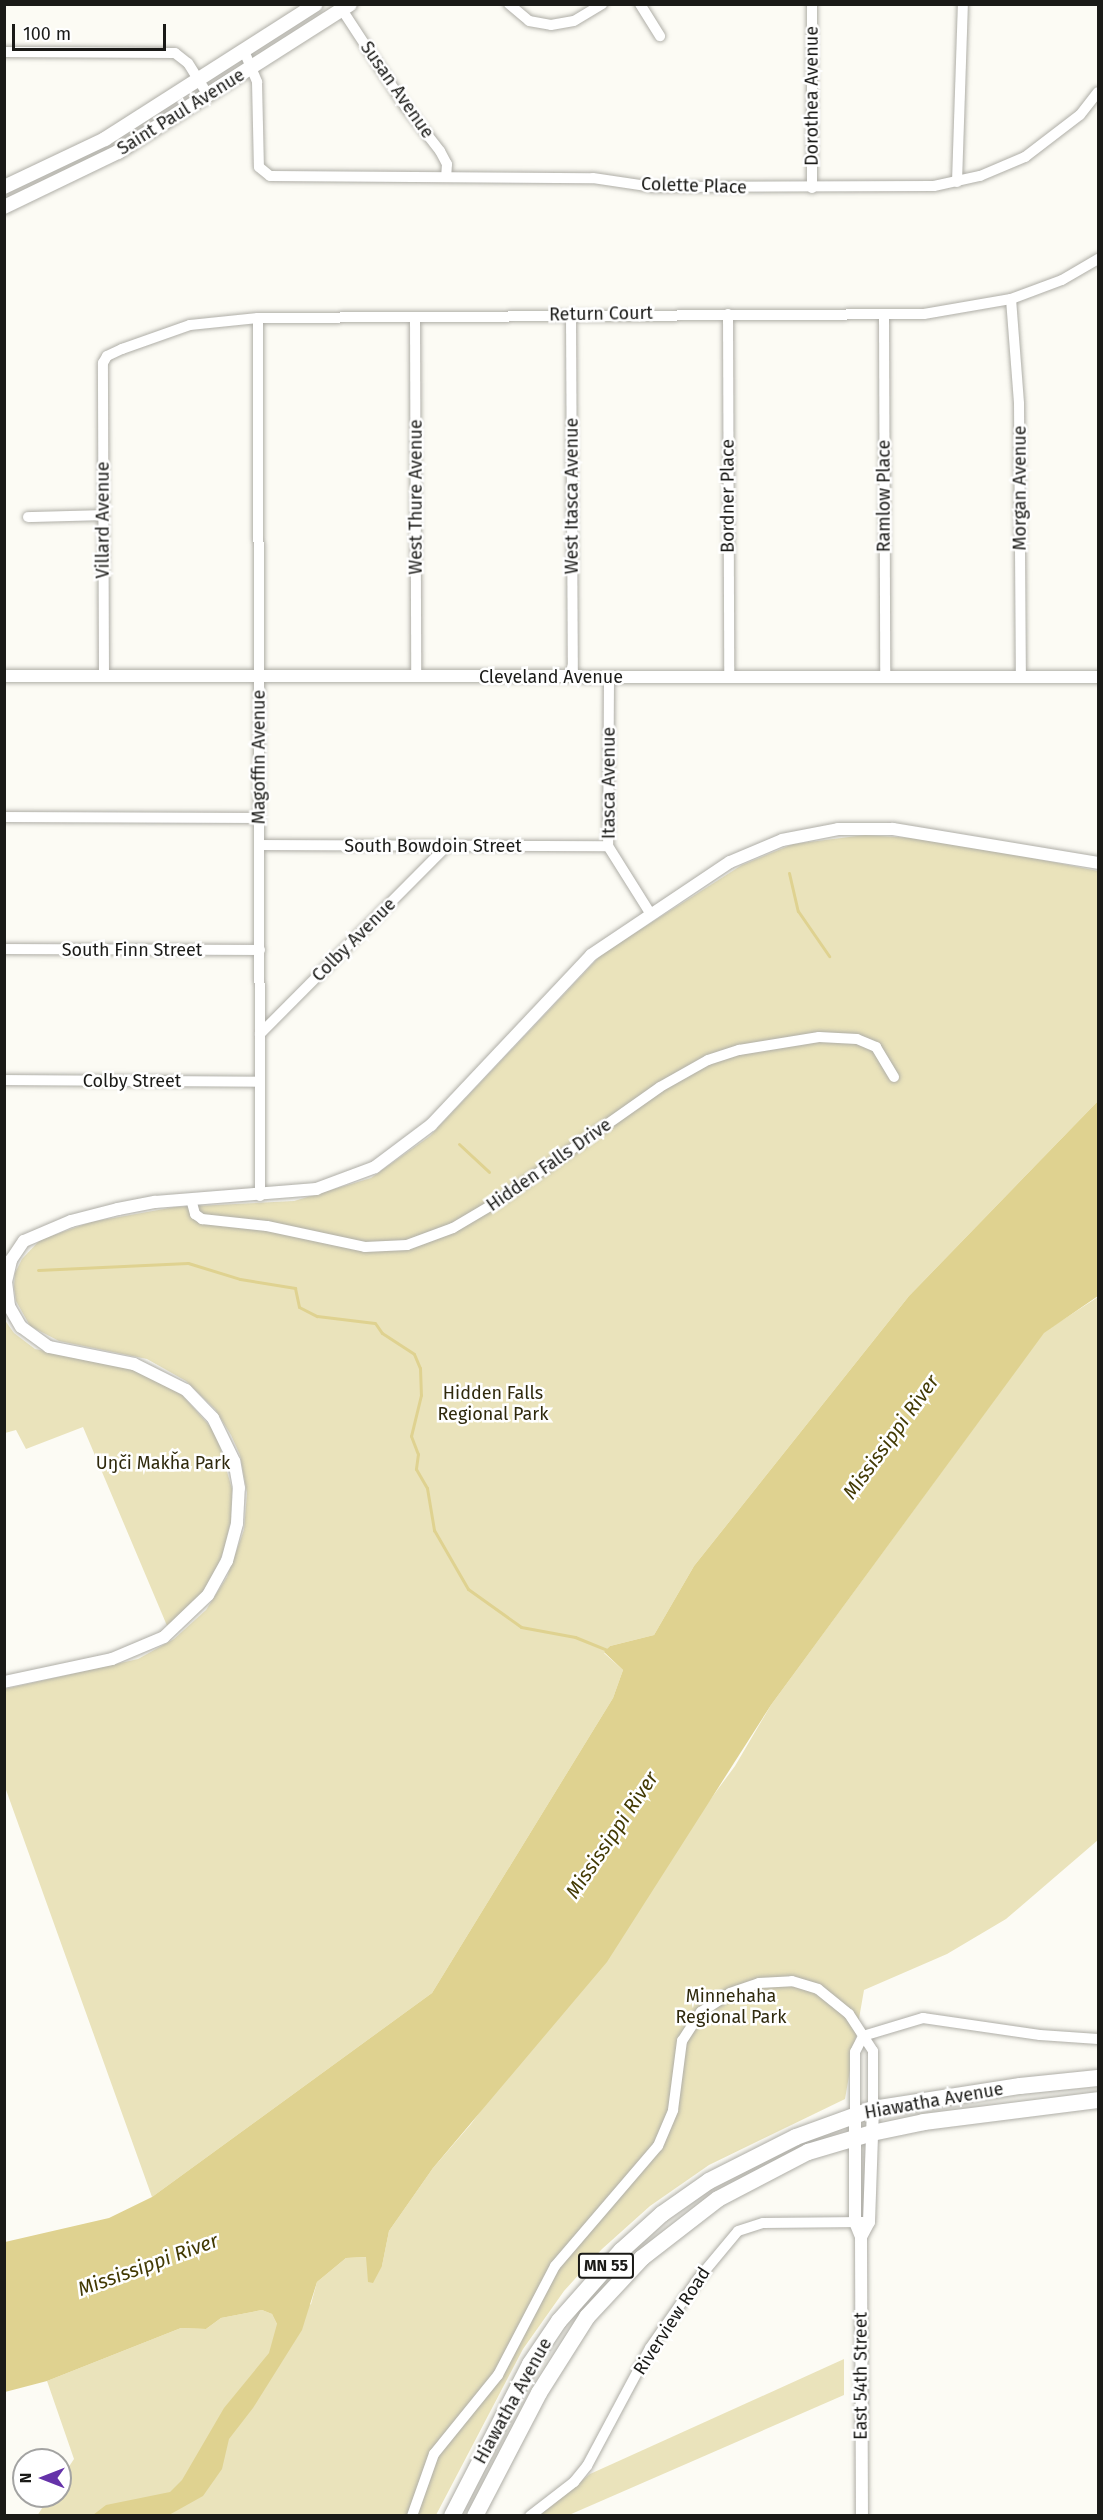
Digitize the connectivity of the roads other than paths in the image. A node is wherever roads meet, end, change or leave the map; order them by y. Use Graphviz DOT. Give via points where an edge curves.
graph roads {
  1 [pos="316,4"];
  2 [pos="509,4"];
  3 [pos="603,4"];
  4 [pos="640,4"];
  5 [pos="812,4"];
  6 [pos="963,4"];
  7 [pos="343,6"];
  8 [pos="660,36"];
  9 [pos="244,51"];
  10 [pos="4,52"];
  11 [pos="252,67"];
  12 [pos="199,80"];
  13 [pos="1098,92"];
  14 [pos="208,95"];
  15 [pos="446,177"];
  16 [pos="957,182"];
  17 [pos="4,187"];
  18 [pos="812,188"];
  19 [pos="4,207"];
  20 [pos="1098,259"];
  21 [pos="1011,299"];
  22 [pos="728,314"];
  23 [pos="571,315"];
  24 [pos="884,315"];
  25 [pos="415,317"];
  26 [pos="258,318"];
  27 [pos="103,363"];
  28 [pos="102,515"];
  29 [pos="28,517"];
  30 [pos="4,676"];
  31 [pos="104,676"];
  32 [pos="258,676"];
  33 [pos="416,677"];
  34 [pos="573,677"];
  35 [pos="609,677"];
  36 [pos="729,677"];
  37 [pos="1021,677"];
  38 [pos="1098,677"];
  39 [pos="885,678"];
  40 [pos="4,817"];
  41 [pos="259,818"];
  42 [pos="259,845"];
  43 [pos="447,846"];
  44 [pos="608,846"];
  45 [pos="1098,863"];
  46 [pos="650,913"];
  47 [pos="4,949"];
  48 [pos="260,950"];
  49 [pos="260,1034"];
  50 [pos="894,1077"];
  51 [pos="4,1080"];
  52 [pos="259,1082"];
  53 [pos="260,1197"];
  54 [pos="191,1199"];
  55 [pos="4,1682"];
  56 [pos="864,2036"];
  57 [pos="1098,2039"];
  58 [pos="1098,2078"];
  59 [pos="1098,2100"];
  60 [pos="873,2109"];
  61 [pos="855,2114"];
  62 [pos="872,2133"];
  63 [pos="855,2137"];
  64 [pos="855,2222"];
  65 [pos="869,2222"];
  66 [pos="861,2237"];
  67 [pos="412,2516"];
  68 [pos="452,2516"];
  69 [pos="475,2516"];
  70 [pos="530,2516"];
  71 [pos="862,2516"];
  1 -- 9 [label="main road, Saint Paul Avenue"];
  2 -- 3 [label="street" via="529,21 551,25 574,21"];
  4 -- 8 [label="street"];
  5 -- 18 [label="street, Dorothea Avenue"];
  6 -- 16 [label="street"];
  7 -- 11 [label="main road, Saint Paul Avenue"];
  7 -- 15 [label="street, Susan Avenue" via="405,106 440,151 447,164"];
  9 -- 11 [label="street"];
  9 -- 12 [label="main road, Saint Paul Avenue"];
  10 -- 12 [label="street" via="176,53"];
  11 -- 14 [label="main road, Saint Paul Avenue"];
  11 -- 15 [label="street, Colette Place" via="257,82 261,173"];
  12 -- 14 [label="street"];
  12 -- 17 [label="main road, Saint Paul Avenue" via="105,139"];
  13 -- 16 [label="street, Colette Place" via="1080,115 1025,157"];
  14 -- 19 [label="main road, Saint Paul Avenue" via="118,152"];
  15 -- 18 [label="street, Colette Place" via="593,178 653,187"];
  16 -- 18 [label="street, Colette Place" via="908,188"];
  20 -- 21 [label="street, Return Court" via="1062,280"];
  21 -- 24 [label="street, Return Court" via="954,310"];
  21 -- 37 [label="street, Morgan Avenue" via="1020,414"];
  22 -- 23 [label="street, Return Court"];
  22 -- 24 [label="street, Return Court"];
  22 -- 36 [label="street, Bordner Place"];
  23 -- 25 [label="street, Return Court"];
  23 -- 34 [label="street, West Itasca Avenue"];
  24 -- 39 [label="street, Ramlow Place"];
  25 -- 26 [label="street, Return Court"];
  25 -- 33 [label="street, West Thure Avenue"];
  26 -- 27 [label="street, Return Court" via="179,329 107,356"];
  26 -- 32 [label="street, Magoffin Avenue"];
  27 -- 28 [label="street, Villard Avenue"];
  28 -- 29 [label="street"];
  28 -- 31 [label="street, Villard Avenue"];
  30 -- 31 [label="street, Cleveland Avenue"];
  31 -- 32 [label="street, Cleveland Avenue"];
  32 -- 33 [label="street, Cleveland Avenue"];
  32 -- 41 [label="street, Magoffin Avenue"];
  33 -- 34 [label="street, Cleveland Avenue"];
  34 -- 35 [label="street, Cleveland Avenue"];
  35 -- 36 [label="street, Cleveland Avenue"];
  35 -- 44 [label="street, Itasca Avenue"];
  36 -- 39 [label="street, Cleveland Avenue"];
  37 -- 38 [label="street, Cleveland Avenue"];
  37 -- 39 [label="street, Cleveland Avenue"];
  40 -- 41 [label="street"];
  41 -- 42 [label="street, Magoffin Avenue"];
  42 -- 43 [label="street, South Bowdoin Street"];
  42 -- 48 [label="street, Magoffin Avenue"];
  43 -- 44 [label="street, South Bowdoin Street"];
  43 -- 49 [label="street, Colby Avenue"];
  44 -- 46 [label="street, Itasca Avenue"];
  45 -- 46 [label="street" via="893,829 838,829 757,849"];
  46 -- 53 [label="street" via="570,974 407,1146 375,1167 338,1183"];
  47 -- 48 [label="street, South Finn Street"];
  48 -- 49 [label="street, Magoffin Avenue"];
  49 -- 52 [label="street, Magoffin Avenue"];
  50 -- 54 [label="street, Hidden Falls Drive" via="876,1047 858,1039 819,1037 739,1050 708,1060 660,1087 497,1202 453,1228 407,1245 365,1247 267,1226 202,1220 195,1214"];
  51 -- 52 [label="street, Colby Street"];
  52 -- 53 [label="street, Magoffin Avenue"];
  53 -- 54 [label="street"];
  54 -- 55 [label="street" via="118,1209 33,1235 11,1260 7,1295 14,1318 37,1342 159,1373 186,1390 213,1418 234,1461 239,1488 237,1523 227,1561 195,1611 148,1647 112,1659"];
  56 -- 57 [label="street" via="923,2018"];
  56 -- 60 [label="street, East 54th Street" via="873,2051"];
  56 -- 61 [label="street, East 54th Street" via="855,2052"];
  56 -- 67 [label="street" via="837,2001 818,1989 792,1981 744,1987 701,2012 682,2041 673,2110 658,2146 555,2266 498,2375 437,2448"];
  58 -- 60 [label="highway, Hiawatha Avenue / MN 55"];
  59 -- 62 [label="highway, Hiawatha Avenue / MN 55" via="924,2122"];
  60 -- 61 [label="highway, Hiawatha Avenue / MN 55"];
  60 -- 62 [label="street, East 54th Street"];
  61 -- 63 [label="street, East 54th Street"];
  61 -- 68 [label="highway, Hiawatha Avenue / MN 55" via="728,2170 662,2214 621,2251 584,2289 530,2364"];
  62 -- 63 [label="highway, Hiawatha Avenue / MN 55"];
  62 -- 65 [label="street, East 54th Street"];
  63 -- 64 [label="street, East 54th Street"];
  63 -- 69 [label="highway, Hiawatha Avenue / MN 55" via="808,2152 748,2181 685,2222 642,2258 587,2317 539,2393"];
  64 -- 65 [label="street, Riverview Road"];
  64 -- 66 [label="street, East 54th Street"];
  64 -- 70 [label="street, Riverview Road" via="763,2223 738,2231 698,2279 650,2348 587,2466 574,2482"];
  65 -- 66 [label="street, East 54th Street"];
  66 -- 71 [label="street, East 54th Street"];
}
